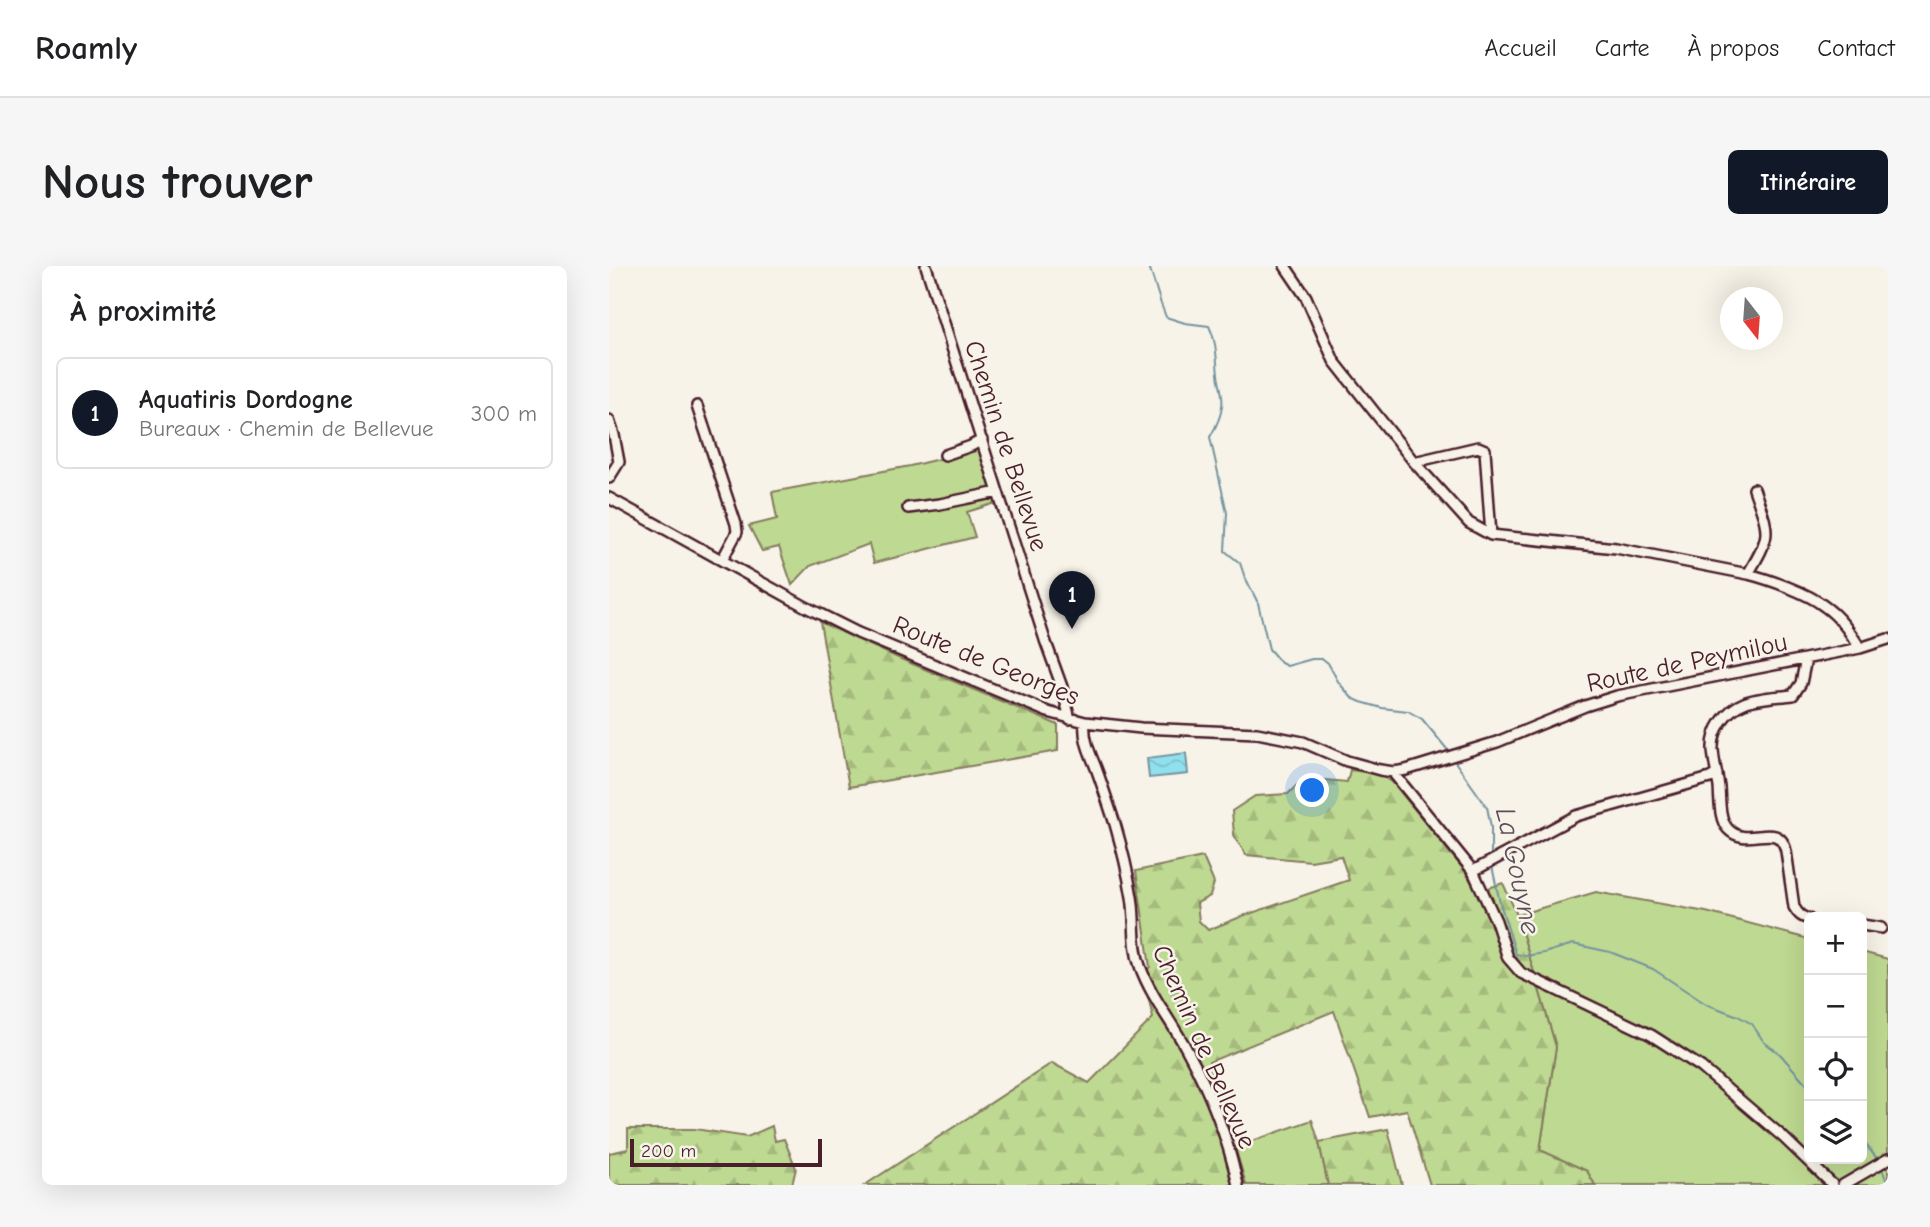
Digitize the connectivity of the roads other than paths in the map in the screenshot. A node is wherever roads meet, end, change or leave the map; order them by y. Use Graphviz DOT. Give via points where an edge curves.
graph roads {
  1 [pos="926,266"];
  2 [pos="1285,266"];
  3 [pos="697,406"];
  4 [pos="609,420"];
  5 [pos="982,440"];
  6 [pos="945,455"];
  7 [pos="1414,462"];
  8 [pos="609,478"];
  9 [pos="1753,489"];
  10 [pos="998,492"];
  11 [pos="609,498"];
  12 [pos="908,508"];
  13 [pos="1491,535"];
  14 [pos="723,561"];
  15 [pos="1748,574"];
  16 [pos="1888,639"];
  17 [pos="1860,648"];
  18 [pos="1806,659"];
  19 [pos="1070,719"];
  20 [pos="1085,722"];
  21 [pos="1458,754"];
  22 [pos="1394,772"];
  23 [pos="1717,774"];
  24 [pos="1473,871"];
  25 [pos="1804,918"];
  26 [pos="1867,926"];
  27 [pos="1881,928"];
  28 [pos="1883,1163"];
  29 [pos="1238,1185"];
  30 [pos="1833,1185"];
  31 [pos="1843,1185"];
  1 -- 5 [label="street, Chemin de Bellevue"];
  2 -- 7 [label="street" via="1310,305 1334,361"];
  3 -- 14 [label="street" via="736,524 737,532"];
  4 -- 8 [label="street" via="619,463"];
  5 -- 6 [label="street"];
  5 -- 10 [label="street, Chemin de Bellevue"];
  7 -- 13 [label="street" via="1469,523"];
  7 -- 13 [label="street" via="1478,447 1485,450"];
  9 -- 15 [label="street" via="1767,535"];
  10 -- 12 [label="street"];
  10 -- 19 [label="street, Chemin de Bellevue"];
  11 -- 14 [label="street, Route de Georges"];
  13 -- 15 [label="street" via="1616,548"];
  14 -- 19 [label="street, Route de Georges" via="858,632"];
  15 -- 17 [label="street" via="1823,604"];
  16 -- 17 [label="street, Route de Peymilou"];
  17 -- 18 [label="street, Route de Peymilou"];
  18 -- 21 [label="street, Route de Peymilou" via="1617,696"];
  18 -- 23 [label="street" via="1793,695 1745,702 1720,723 1713,748"];
  19 -- 20 [label="street, Route de Georges"];
  20 -- 22 [label="street, Route de Georges" via="1257,733 1303,742 1347,761"];
  20 -- 29 [label="street, Chemin de Bellevue" via="1084,737 1128,874 1140,967 1199,1074"];
  21 -- 22 [label="street, Route de Georges"];
  22 -- 24 [label="street"];
  23 -- 24 [label="street" via="1576,816"];
  23 -- 25 [label="street" via="1724,825 1739,836 1771,834 1785,845 1794,907"];
  24 -- 30 [label="street" via="1515,969 1691,1059"];
  26 -- 27 [label="street"];
  28 -- 31 [label="street"];
}
